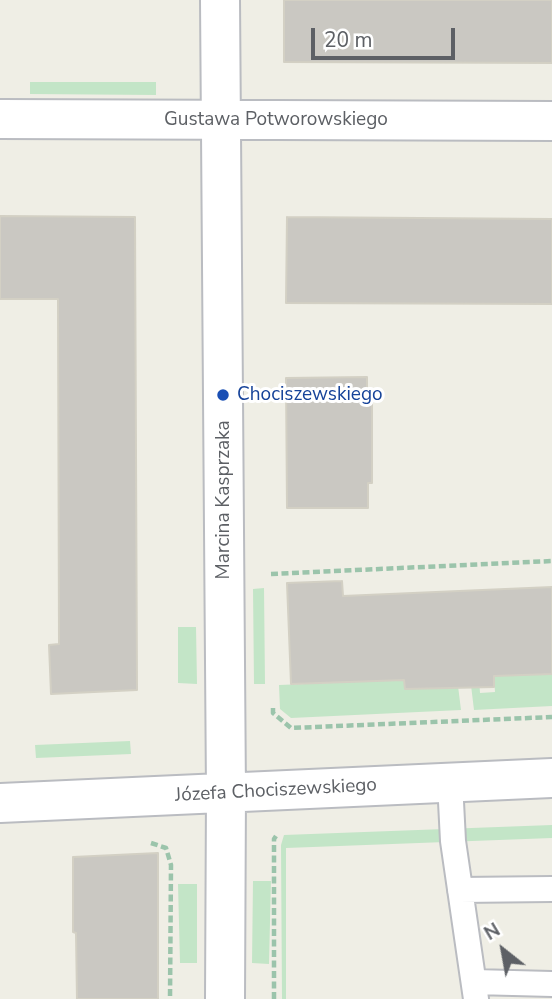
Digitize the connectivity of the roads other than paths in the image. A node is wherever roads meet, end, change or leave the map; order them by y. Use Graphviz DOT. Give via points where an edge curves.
graph roads {
  1 [pos="220,0"];
  2 [pos="0,119"];
  3 [pos="220,120"];
  4 [pos="552,121"];
  5 [pos="552,778"];
  6 [pos="450,782"];
  7 [pos="226,793"];
  8 [pos="0,803"];
  9 [pos="552,889"];
  10 [pos="460,890"];
  11 [pos="552,984"];
  12 [pos="471,994"];
  13 [pos="225,999"];
  1 -- 3 [label="street, Marcina Kasprzaka"];
  2 -- 3 [label="street, Gustawa Potworowskiego"];
  3 -- 4 [label="street, Gustawa Potworowskiego"];
  3 -- 7 [label="street, Marcina Kasprzaka"];
  5 -- 6 [label="street, Józefa Chociszewskiego"];
  6 -- 7 [label="street, Józefa Chociszewskiego"];
  6 -- 10 [label="lane"];
  7 -- 8 [label="street, Józefa Chociszewskiego"];
  7 -- 13 [label="street, Marcina Kasprzaka"];
  9 -- 10 [label="lane"];
  10 -- 12 [label="lane"];
  11 -- 12 [label="lane"];
}
